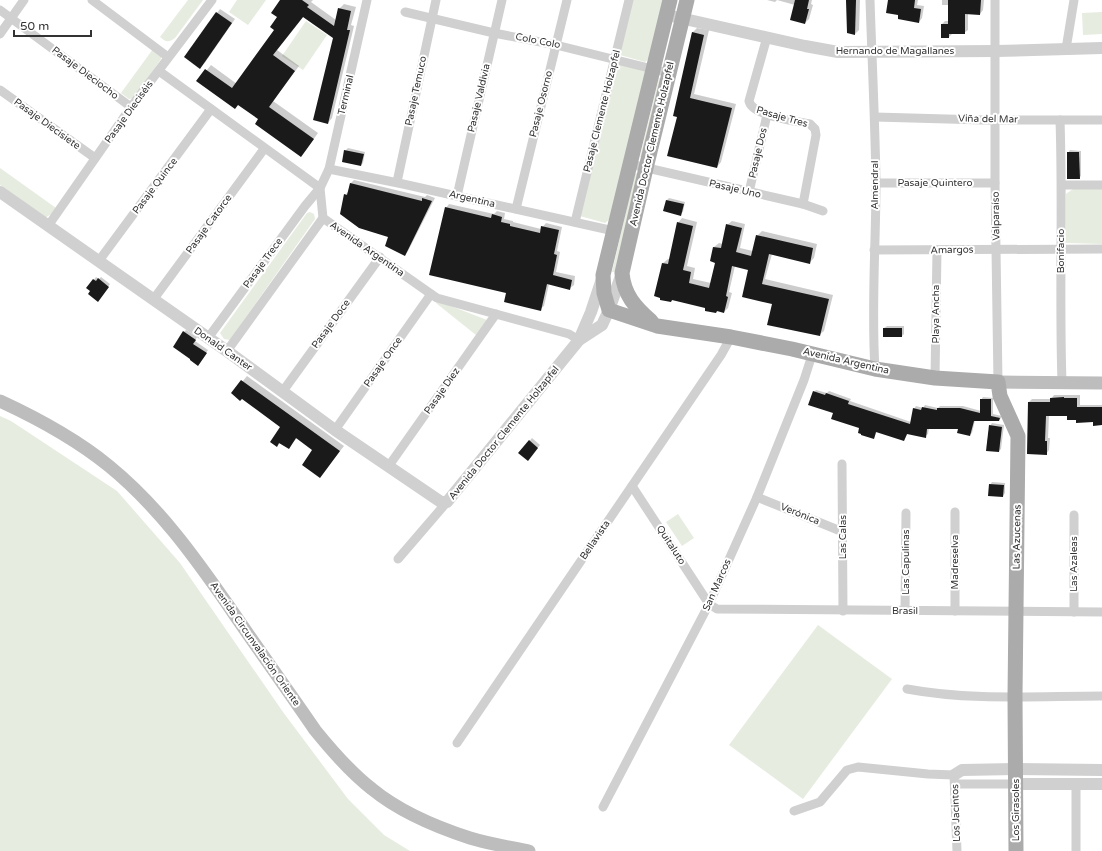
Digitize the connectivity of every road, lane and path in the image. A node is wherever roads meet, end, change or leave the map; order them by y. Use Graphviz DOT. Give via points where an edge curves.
graph roads {
  1 [pos="24,0"];
  2 [pos="92,0"];
  3 [pos="212,0"];
  4 [pos="367,0"];
  5 [pos="436,0"];
  6 [pos="502,0"];
  7 [pos="567,0"];
  8 [pos="629,0"];
  9 [pos="670,0"];
  10 [pos="687,0"];
  11 [pos="870,0"];
  12 [pos="995,0"];
  13 [pos="1074,0"];
  14 [pos="0,10"];
  15 [pos="405,12"];
  16 [pos="667,15"];
  17 [pos="12,18"];
  18 [pos="431,18"];
  19 [pos="682,18"];
  20 [pos="494,33"];
  21 [pos="0,34"];
  22 [pos="767,37"];
  23 [pos="556,45"];
  24 [pos="1102,48"];
  25 [pos="1066,49"];
  26 [pos="996,51"];
  27 [pos="872,52"];
  28 [pos="168,57"];
  29 [pos="615,59"];
  30 [pos="654,69"];
  31 [pos="159,71"];
  32 [pos="670,73"];
  33 [pos="0,90"];
  34 [pos="131,107"];
  35 [pos="211,110"];
  36 [pos="767,115"];
  37 [pos="874,116"];
  38 [pos="996,120"];
  39 [pos="1060,120"];
  40 [pos="1102,120"];
  41 [pos="264,149"];
  42 [pos="95,158"];
  43 [pos="630,164"];
  44 [pos="646,168"];
  45 [pos="329,169"];
  46 [pos="397,182"];
  47 [pos="876,183"];
  48 [pos="995,183"];
  49 [pos="1062,185"];
  50 [pos="1102,185"];
  51 [pos="320,188"];
  52 [pos="0,192"];
  53 [pos="749,192"];
  54 [pos="457,196"];
  55 [pos="803,204"];
  56 [pos="516,209"];
  57 [pos="823,211"];
  58 [pos="323,218"];
  59 [pos="575,222"];
  60 [pos="48,226"];
  61 [pos="614,231"];
  62 [pos="996,249"];
  63 [pos="1061,249"];
  64 [pos="1102,249"];
  65 [pos="874,250"];
  66 [pos="936,250"];
  67 [pos="380,257"];
  68 [pos="98,262"];
  69 [pos="622,273"];
  70 [pos="603,275"];
  71 [pos="431,294"];
  72 [pos="153,300"];
  73 [pos="610,310"];
  74 [pos="496,314"];
  75 [pos="657,326"];
  76 [pos="731,337"];
  77 [pos="208,338"];
  78 [pos="579,340"];
  79 [pos="226,351"];
  80 [pos="812,354"];
  81 [pos="875,369"];
  82 [pos="935,378"];
  83 [pos="998,382"];
  84 [pos="1062,382"];
  85 [pos="1102,382"];
  86 [pos="283,391"];
  87 [pos="0,401"];
  88 [pos="335,430"];
  89 [pos="842,464"];
  90 [pos="388,467"];
  91 [pos="632,486"];
  92 [pos="757,496"];
  93 [pos="447,502"];
  94 [pos="955,512"];
  95 [pos="906,513"];
  96 [pos="1074,515"];
  97 [pos="843,532"];
  98 [pos="398,559"];
  99 [pos="709,604"];
  100 [pos="843,611"];
  101 [pos="905,611"];
  102 [pos="955,611"];
  103 [pos="1016,612"];
  104 [pos="1074,612"];
  105 [pos="1102,612"];
  106 [pos="907,689"];
  107 [pos="1015,696"];
  108 [pos="1102,696"];
  109 [pos="457,743"];
  110 [pos="1102,770"];
  111 [pos="1015,776"];
  112 [pos="954,780"];
  113 [pos="1076,784"];
  114 [pos="1102,784"];
  115 [pos="603,807"];
  116 [pos="794,811"];
  117 [pos="530,851"];
  118 [pos="957,851"];
  119 [pos="1016,851"];
  120 [pos="1076,851"];
  1 -- 17 [label="street"];
  2 -- 28 [label="street"];
  3 -- 28 [label="street, Pasaje Dieciséis"];
  4 -- 45 [label="street, Terminal"];
  5 -- 18 [label="street, Pasaje Temuco"];
  6 -- 20 [label="street, Pasaje Valdivia"];
  7 -- 23 [label="street, Pasaje Osorno"];
  8 -- 29 [label="street, Pasaje Clemente Holzapfel"];
  9 -- 16 [label="main road, Avenida Doctor Clemente Holzapfel"];
  10 -- 19 [label="main road, Avenida Doctor Clemente Holzapfel"];
  11 -- 27 [label="street, Almendral"];
  12 -- 26 [label="street, Valparaíso"];
  13 -- 25 [label="street"];
  14 -- 17 [label="street, Pasaje Dieciocho"];
  15 -- 18 [label="street, Colo Colo"];
  16 -- 19 [label="street, Hernando de Magallanes"];
  16 -- 30 [label="main road, Avenida Doctor Clemente Holzapfel"];
  17 -- 21 [label="street"];
  17 -- 34 [label="street, Pasaje Dieciocho"];
  18 -- 20 [label="street, Colo Colo"];
  18 -- 46 [label="street, Pasaje Temuco"];
  19 -- 22 [label="street, Hernando de Magallanes"];
  19 -- 32 [label="main road, Avenida Doctor Clemente Holzapfel"];
  20 -- 23 [label="street, Colo Colo"];
  20 -- 54 [label="street, Pasaje Valdivia"];
  22 -- 27 [label="street, Hernando de Magallanes" via="838,52"];
  22 -- 36 [label="street, Pasaje Tres" via="749,101 752,108"];
  23 -- 29 [label="street, Colo Colo"];
  23 -- 56 [label="street, Pasaje Osorno"];
  24 -- 25 [label="street, Hernando de Magallanes"];
  25 -- 26 [label="street, Hernando de Magallanes"];
  26 -- 27 [label="street, Hernando de Magallanes"];
  26 -- 38 [label="street, Valparaíso"];
  27 -- 37 [label="street, Almendral"];
  28 -- 31 [label="street, Pasaje Dieciséis"];
  29 -- 30 [label="street, Colo Colo"];
  29 -- 59 [label="street, Pasaje Clemente Holzapfel"];
  30 -- 32 [label="street, Colo Colo"];
  30 -- 43 [label="main road, Avenida Doctor Clemente Holzapfel"];
  31 -- 34 [label="street, Pasaje Dieciséis"];
  31 -- 35 [label="street"];
  32 -- 44 [label="main road, Avenida Doctor Clemente Holzapfel"];
  33 -- 42 [label="street, Pasaje Diecisiete"];
  34 -- 42 [label="street, Pasaje Dieciséis"];
  35 -- 41 [label="street"];
  35 -- 68 [label="street, Pasaje Quince"];
  36 -- 53 [label="street, Pasaje Dos"];
  36 -- 55 [label="street, Pasaje Tres" via="810,124 815,129"];
  37 -- 38 [label="street, Viña del Mar"];
  37 -- 47 [label="street, Almendral"];
  38 -- 39 [label="street, Viña del Mar"];
  38 -- 48 [label="street, Valparaíso"];
  39 -- 40 [label="street, Viña del Mar"];
  39 -- 49 [label="street, Bonifacio"];
  41 -- 51 [label="street"];
  41 -- 72 [label="street, Pasaje Catorce"];
  42 -- 60 [label="street, Pasaje Dieciséis"];
  43 -- 44 [label="street"];
  43 -- 61 [label="main road, Avenida Doctor Clemente Holzapfel"];
  44 -- 53 [label="street, Pasaje Uno"];
  44 -- 69 [label="main road, Avenida Doctor Clemente Holzapfel"];
  45 -- 46 [label="street, Argentina"];
  45 -- 51 [label="street, Terminal"];
  46 -- 54 [label="street, Argentina"];
  47 -- 48 [label="street, Pasaje Quintero"];
  47 -- 65 [label="street, Almendral"];
  48 -- 62 [label="street, Valparaíso"];
  49 -- 50 [label="street"];
  49 -- 63 [label="street, Bonifacio"];
  51 -- 58 [label="street, Avenida Argentina"];
  51 -- 77 [label="street, Pasaje Trece"];
  52 -- 60 [label="street, Donald Canter"];
  53 -- 55 [label="street, Pasaje Uno"];
  54 -- 56 [label="street, Argentina"];
  55 -- 57 [label="street, Pasaje Uno"];
  56 -- 59 [label="street, Argentina"];
  58 -- 67 [label="street, Avenida Argentina"];
  58 -- 79 [label="street"];
  59 -- 61 [label="street, Argentina"];
  60 -- 68 [label="street, Donald Canter"];
  61 -- 70 [label="main road, Avenida Doctor Clemente Holzapfel"];
  62 -- 63 [label="street, Amargos"];
  62 -- 66 [label="street, Amargos"];
  62 -- 83 [label="street, Valparaíso"];
  63 -- 64 [label="street, Amargos"];
  63 -- 84 [label="street, Bonifacio"];
  65 -- 66 [label="street, Amargos"];
  65 -- 81 [label="street, Almendral"];
  66 -- 82 [label="street, Playa Ancha"];
  67 -- 71 [label="street, Avenida Argentina"];
  67 -- 86 [label="street, Pasaje Doce"];
  68 -- 72 [label="street, Donald Canter"];
  69 -- 73 [label="street, Avenida Doctor Clemente Holzapfel"];
  69 -- 75 [label="main road" via="630,300"];
  70 -- 73 [label="main road, Avenida Doctor Clemente Holzapfel" via="604,294"];
  70 -- 78 [label="street"];
  71 -- 74 [label="street, Avenida Argentina" via="437,298"];
  71 -- 88 [label="street, Pasaje Once"];
  72 -- 77 [label="street, Donald Canter"];
  73 -- 75 [label="main road"];
  73 -- 78 [label="street, Avenida Doctor Clemente Holzapfel" via="602,325"];
  74 -- 78 [label="street, Avenida Argentina" via="569,334"];
  74 -- 90 [label="street, Pasaje Diez"];
  75 -- 76 [label="main road, Avenida Argentina"];
  76 -- 80 [label="main road, Avenida Argentina"];
  76 -- 91 [label="street, Bellavista"];
  77 -- 79 [label="street, Donald Canter"];
  78 -- 93 [label="street, Avenida Doctor Clemente Holzapfel"];
  79 -- 86 [label="street, Donald Canter"];
  80 -- 81 [label="main road, Avenida Argentina"];
  80 -- 92 [label="street, San Marcos"];
  81 -- 82 [label="main road, Avenida Argentina"];
  82 -- 83 [label="main road, Avenida Argentina"];
  83 -- 84 [label="main road, Avenida Argentina"];
  83 -- 103 [label="main road, Las Azucenas" via="1000,396 1018,436"];
  84 -- 85 [label="main road, Avenida Argentina"];
  86 -- 88 [label="street, Donald Canter"];
  87 -- 117 [label="main road, Avenida Circunvalación Oriente" via="29,414 70,438 109,465 144,497 186,546 318,734 335,755 371,789 400,809 443,828 470,838"];
  88 -- 90 [label="street, Donald Canter"];
  89 -- 97 [label="street, Las Calas"];
  90 -- 93 [label="street, Donald Canter" via="441,502"];
  91 -- 99 [label="street, Quitaluto"];
  91 -- 109 [label="street, Bellavista"];
  92 -- 97 [label="street, Verónica"];
  92 -- 99 [label="street, San Marcos"];
  93 -- 98 [label="street, Avenida Doctor Clemente Holzapfel"];
  94 -- 102 [label="street, Madreselva"];
  95 -- 101 [label="street, Las Capulinas"];
  96 -- 104 [label="street, Las Azaleas"];
  97 -- 100 [label="street, Las Calas"];
  99 -- 100 [label="street, Brasil" via="718,609"];
  99 -- 115 [label="street, San Marcos"];
  100 -- 101 [label="street, Brasil"];
  101 -- 102 [label="street, Brasil"];
  102 -- 103 [label="street, Brasil"];
  103 -- 104 [label="street, Brasil"];
  103 -- 107 [label="main road, Las Azucenas"];
  104 -- 105 [label="street, Brasil"];
  106 -- 107 [label="street" via="928,693"];
  107 -- 108 [label="street"];
  107 -- 111 [label="main road, Las Azucenas"];
  110 -- 111 [label="street"];
  111 -- 112 [label="street" via="962,770"];
  111 -- 113 [label="street"];
  111 -- 119 [label="main road, Los Girasoles"];
  112 -- 116 [label="street" via="928,774 858,766 847,770 820,802"];
  112 -- 118 [label="street, Los Jacintos"];
  113 -- 114 [label="street"];
  113 -- 120 [label="street"];
}
